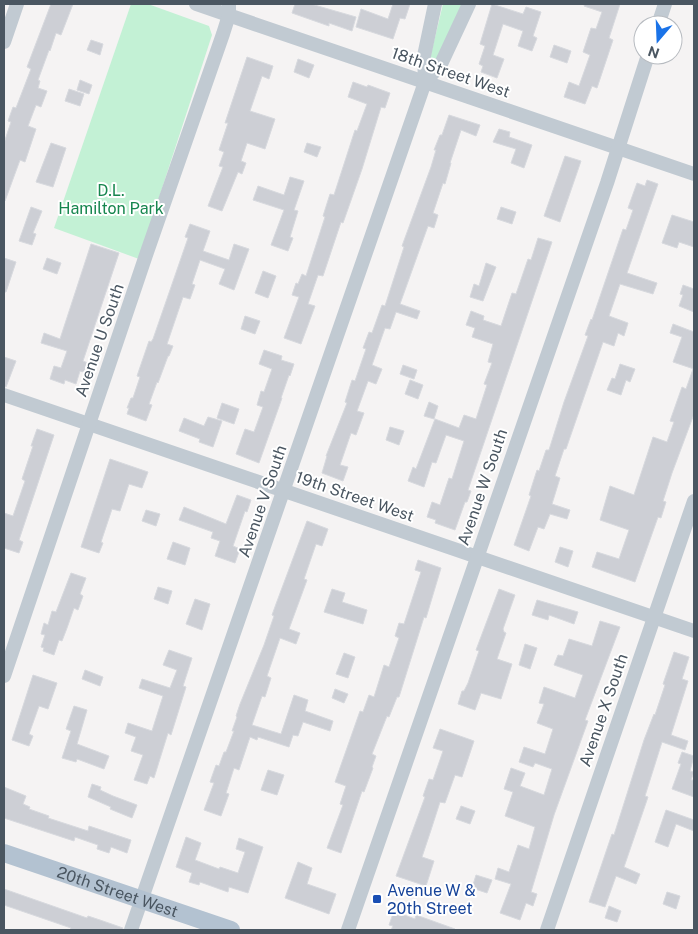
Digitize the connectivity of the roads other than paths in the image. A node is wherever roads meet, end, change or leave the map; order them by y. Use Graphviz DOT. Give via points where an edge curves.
graph roads {
  1 [pos="17,4"];
  2 [pos="196,4"];
  3 [pos="239,4"];
  4 [pos="435,4"];
  5 [pos="469,4"];
  6 [pos="229,9"];
  7 [pos="4,42"];
  8 [pos="645,65"];
  9 [pos="426,82"];
  10 [pos="618,147"];
  11 [pos="694,174"];
  12 [pos="4,395"];
  13 [pos="89,424"];
  14 [pos="284,491"];
  15 [pos="694,501"];
  16 [pos="477,556"];
  17 [pos="654,617"];
  18 [pos="694,631"];
  19 [pos="4,676"];
  20 [pos="4,853"];
  21 [pos="141,900"];
  22 [pos="131,930"];
  23 [pos="231,930"];
  24 [pos="348,930"];
  25 [pos="547,930"];
  1 -- 7 [label="street"];
  2 -- 6 [label="street, 18th Street West"];
  3 -- 6 [label="street, Avenue U South"];
  4 -- 9 [label="street, Avenue V South" via="424,56"];
  5 -- 9 [label="street, Avenue V South" via="441,64"];
  6 -- 9 [label="street, 18th Street West"];
  6 -- 13 [label="street, Avenue U South"];
  8 -- 10 [label="street, Avenue W South"];
  9 -- 10 [label="street, 18th Street West"];
  9 -- 14 [label="street, Avenue V South"];
  10 -- 11 [label="street, 18th Street West"];
  10 -- 16 [label="street, Avenue W South"];
  12 -- 13 [label="street, 19th Street West"];
  13 -- 14 [label="street, 19th Street West"];
  13 -- 19 [label="street, Avenue U South"];
  14 -- 16 [label="street, 19th Street West"];
  14 -- 21 [label="street, Avenue V South"];
  15 -- 17 [label="street, Avenue X South"];
  16 -- 17 [label="street, 19th Street West"];
  16 -- 24 [label="street, Avenue W South"];
  17 -- 18 [label="street, 19th Street West"];
  17 -- 25 [label="street, Avenue X South"];
  20 -- 21 [label="main road, 20th Street West"];
  21 -- 22 [label="street, Avenue V South"];
  21 -- 23 [label="main road, 20th Street West"];
}
